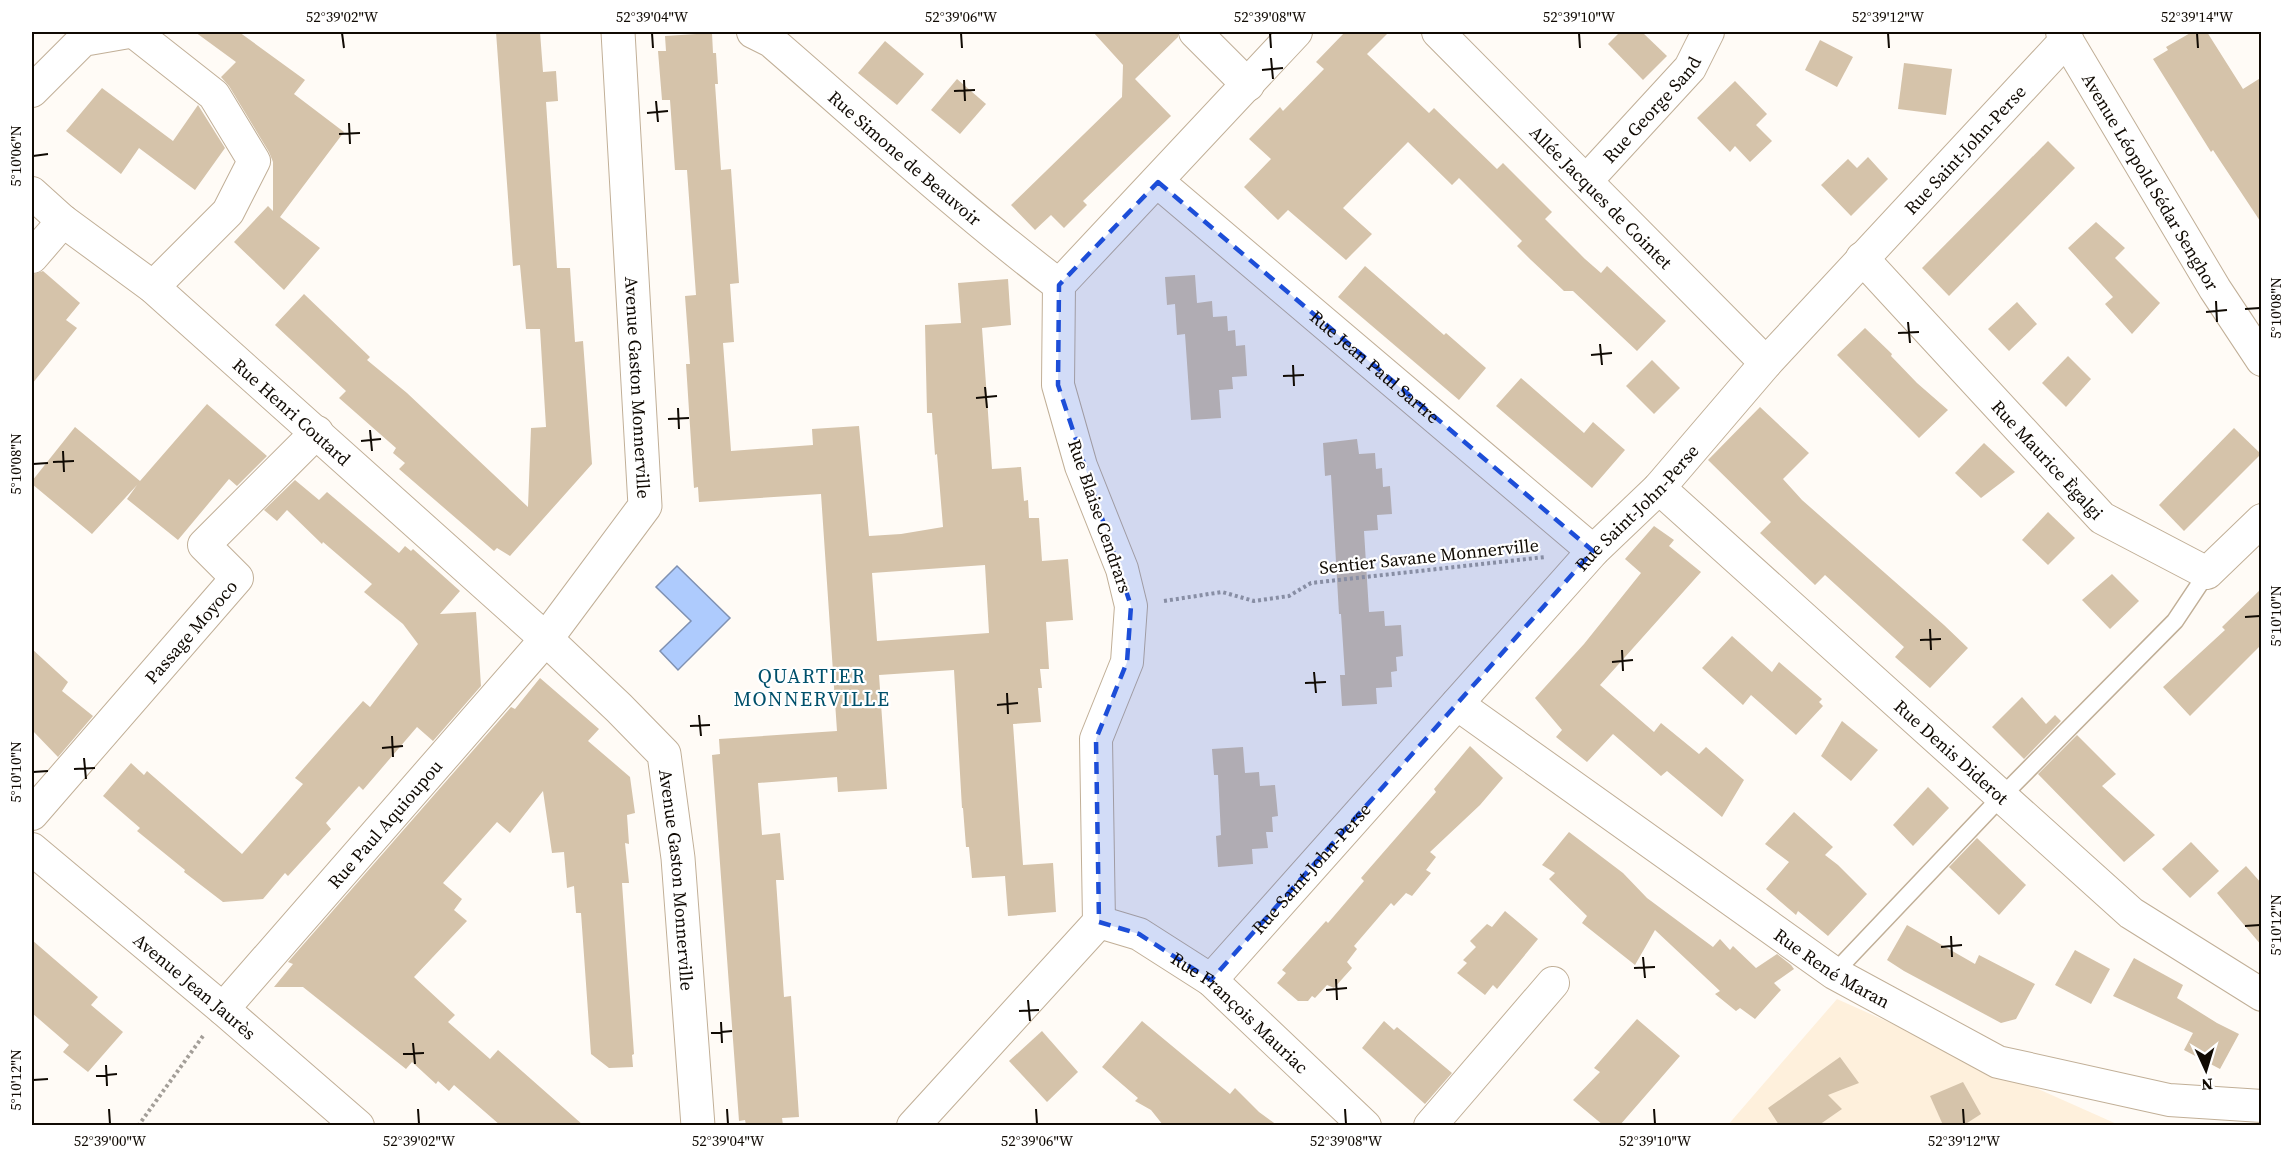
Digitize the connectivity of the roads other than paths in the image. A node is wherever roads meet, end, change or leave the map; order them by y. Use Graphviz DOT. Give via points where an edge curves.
graph roads {
  1 [pos="129,32"];
  2 [pos="134,32"];
  3 [pos="618,32"];
  4 [pos="753,32"];
  5 [pos="1195,32"];
  6 [pos="1296,32"];
  7 [pos="1438,32"];
  8 [pos="1708,32"];
  9 [pos="2064,35"];
  10 [pos="1248,85"];
  11 [pos="32,91"];
  12 [pos="1587,180"];
  13 [pos="1158,182"];
  14 [pos="32,193"];
  15 [pos="63,221"];
  16 [pos="32,257"];
  17 [pos="1862,258"];
  18 [pos="1059,285"];
  19 [pos="153,287"];
  20 [pos="2262,360"];
  21 [pos="1766,363"];
  22 [pos="317,432"];
  23 [pos="1659,488"];
  24 [pos="2262,520"];
  25 [pos="1593,551"];
  26 [pos="2207,573"];
  27 [pos="546,639"];
  28 [pos="1457,704"];
  29 [pos="2002,796"];
  30 [pos="32,814"];
  31 [pos="32,849"];
  32 [pos="1099,922"];
  33 [pos="1834,973"];
  34 [pos="1211,980"];
  35 [pos="1553,983"];
  36 [pos="2262,995"];
  37 [pos="224,1009"];
  38 [pos="2262,1106"];
  39 [pos="358,1125"];
  40 [pos="698,1125"];
  41 [pos="913,1125"];
  42 [pos="1365,1125"];
  43 [pos="1430,1125"];
  1 -- 11 [label="street" via="83,40"];
  2 -- 19 [label="street" via="214,96 254,161 228,212"];
  3 -- 27 [label="street, Avenue Gaston Monnerville" via="645,507"];
  4 -- 18 [label="street, Rue Simone de Beauvoir" via="771,41 924,175"];
  5 -- 10 [label="street"];
  6 -- 10 [label="street"];
  7 -- 12 [label="street, Allée Jacques de Cointet"];
  8 -- 12 [label="street, Rue George Sand" via="1690,68"];
  9 -- 17 [label="street, Rue Saint-John-Perse"];
  9 -- 20 [label="street, Avenue Léopold Sédar Senghor" via="2215,289"];
  10 -- 13 [label="street"];
  12 -- 21 [label="street, Allée Jacques de Cointet"];
  13 -- 18 [label="street"];
  13 -- 25 [label="street, Rue Jean Paul Sartre"];
  14 -- 15 [label="street, Rue Henri Coutard"];
  15 -- 16 [label="street"];
  15 -- 19 [label="street, Rue Henri Coutard"];
  17 -- 21 [label="street, Rue Saint-John-Perse"];
  17 -- 26 [label="street, Rue Maurice Ègalgi" via="2102,518"];
  18 -- 32 [label="street, Rue Blaise Cendrars" via="1058,386 1081,466 1122,569 1131,606 1127,662 1096,739"];
  19 -- 22 [label="street, Rue Henri Coutard"];
  21 -- 23 [label="street, Rue Saint-John-Perse"];
  22 -- 27 [label="street, Rue Henri Coutard"];
  22 -- 30 [label="street, Passage Moyoco" via="204,545 237,578"];
  23 -- 25 [label="street, Rue Saint-John-Perse"];
  23 -- 29 [label="street, Rue Denis Diderot"];
  24 -- 26 [label="street"];
  25 -- 28 [label="street, Rue Saint-John-Perse"];
  26 -- 29 [label="lane" via="2175,621"];
  27 -- 37 [label="street, Rue Paul Aquioupou"];
  27 -- 40 [label="street, Avenue Gaston Monnerville" via="664,754 678,858"];
  28 -- 33 [label="street, Rue René Maran"];
  28 -- 34 [label="street, Rue Saint-John-Perse"];
  29 -- 33 [label="lane"];
  29 -- 36 [label="street, Rue Denis Diderot" via="2131,913"];
  31 -- 37 [label="street, Avenue Jean Jaurès"];
  32 -- 34 [label="street, Rue François Mauriac" via="1139,934"];
  32 -- 41 [label="street"];
  33 -- 38 [label="street, Rue René Maran" via="1998,1062 2169,1100"];
  34 -- 42 [label="street, Rue François Mauriac"];
  35 -- 43 [label="street"];
  37 -- 39 [label="street, Avenue Jean Jaurès"];
}
